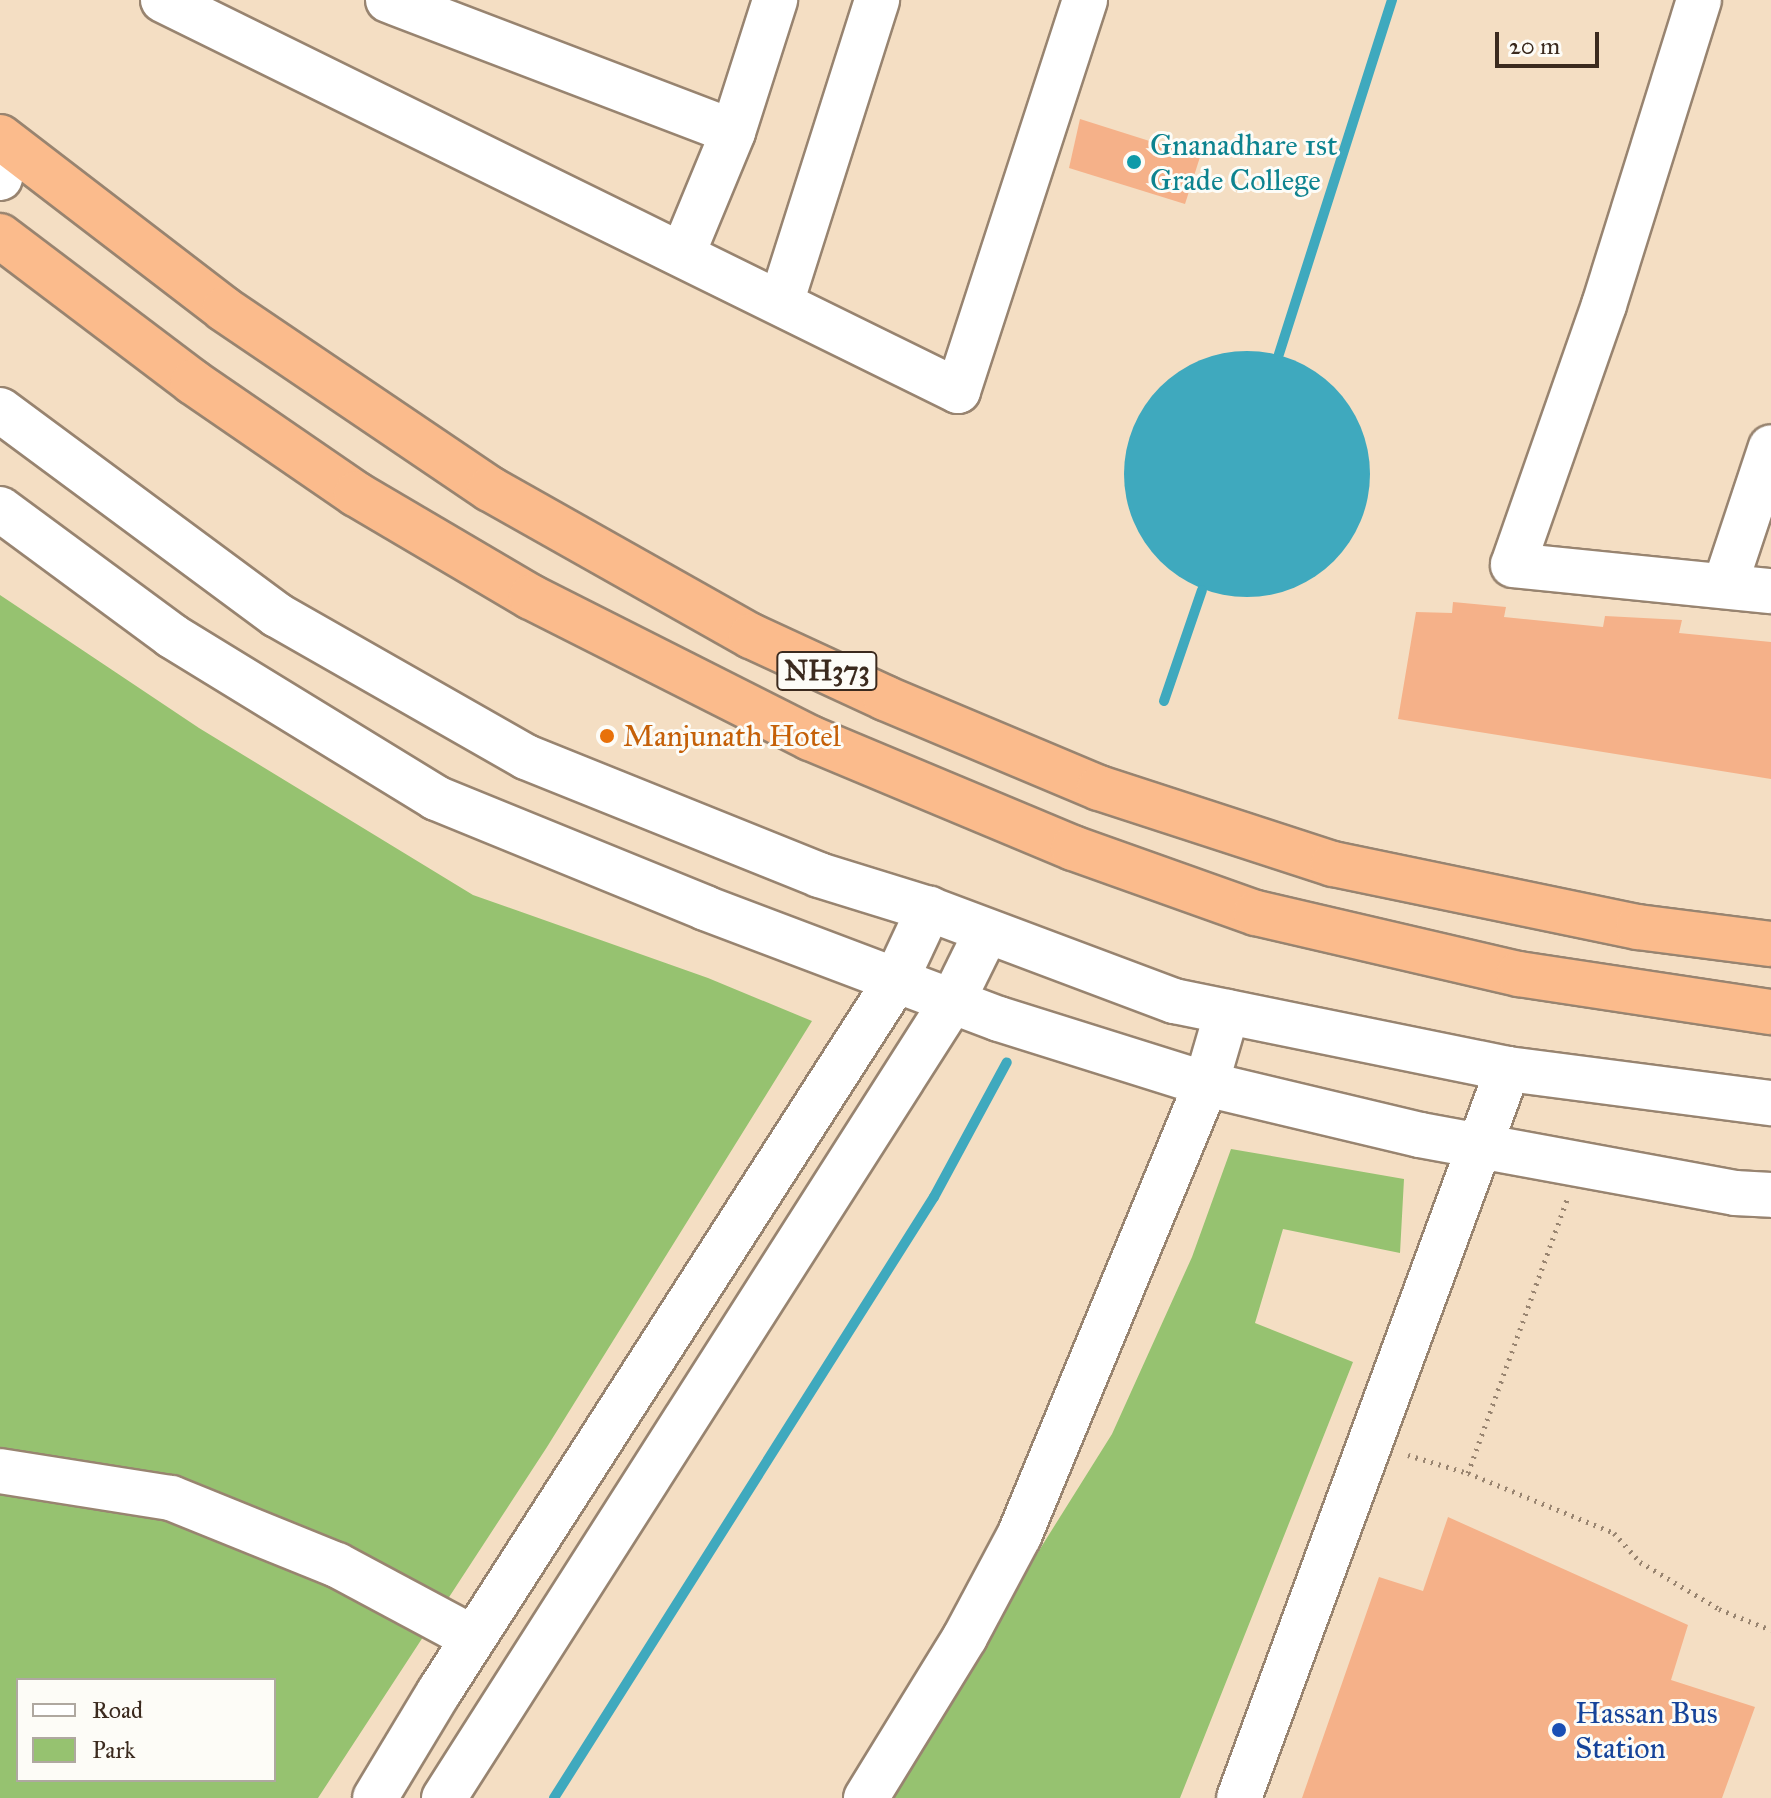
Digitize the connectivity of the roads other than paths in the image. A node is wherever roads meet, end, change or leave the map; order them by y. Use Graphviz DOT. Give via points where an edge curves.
graph roads {
  1 [pos="163,0"];
  2 [pos="388,0"];
  3 [pos="775,0"];
  4 [pos="877,0"];
  5 [pos="1085,0"];
  6 [pos="1699,0"];
  7 [pos="733,132"];
  8 [pos="3,153"];
  9 [pos="0,236"];
  10 [pos="683,253"];
  11 [pos="781,303"];
  12 [pos="0,410"];
  13 [pos="1771,447"];
  14 [pos="0,509"];
  15 [pos="1725,585"];
  16 [pos="1771,591"];
  17 [pos="929,909"];
  18 [pos="986,933"];
  19 [pos="1771,944"];
  20 [pos="895,982"];
  21 [pos="953,1000"];
  22 [pos="1227,1012"];
  23 [pos="1771,1012"];
  24 [pos="1508,1069"];
  25 [pos="1206,1084"];
  26 [pos="1771,1103"];
  27 [pos="1477,1145"];
  28 [pos="1771,1195"];
  29 [pos="0,1471"];
  30 [pos="473,1638"];
  31 [pos="375,1798"];
  32 [pos="444,1798"];
  33 [pos="866,1798"];
  34 [pos="1239,1798"];
  1 -- 10 [label="street"];
  2 -- 7 [label="street"];
  3 -- 7 [label="street"];
  4 -- 11 [label="street"];
  5 -- 11 [label="street" via="958,391"];
  6 -- 15 [label="street" via="1604,305 1513,565"];
  7 -- 10 [label="street"];
  8 -- 19 [label="highway, NH373" via="490,489 751,636 885,698 1099,788 1333,864 1638,927"];
  9 -- 23 [label="highway, NH373" via="193,382 356,494 531,597 810,738 1073,848 1256,913 1519,974"];
  10 -- 11 [label="street"];
  12 -- 17 [label="street" via="277,615 526,757 819,875"];
  13 -- 15 [label="street"];
  14 -- 20 [label="street" via="172,636 436,798"];
  15 -- 16 [label="street"];
  17 -- 18 [label="street"];
  17 -- 20 [label="street"];
  18 -- 21 [label="street"];
  18 -- 22 [label="street" via="1174,1001"];
  20 -- 21 [label="street"];
  20 -- 30 [label="street"];
  21 -- 25 [label="street"];
  21 -- 32 [label="street"];
  22 -- 24 [label="street"];
  22 -- 25 [label="street"];
  24 -- 26 [label="street"];
  24 -- 27 [label="street"];
  25 -- 27 [label="street"];
  25 -- 33 [label="street" via="1019,1536 965,1637"];
  27 -- 28 [label="street" via="1735,1193"];
  27 -- 34 [label="street"];
  29 -- 30 [label="street" via="171,1498 337,1565"];
  30 -- 31 [label="street"];
}
